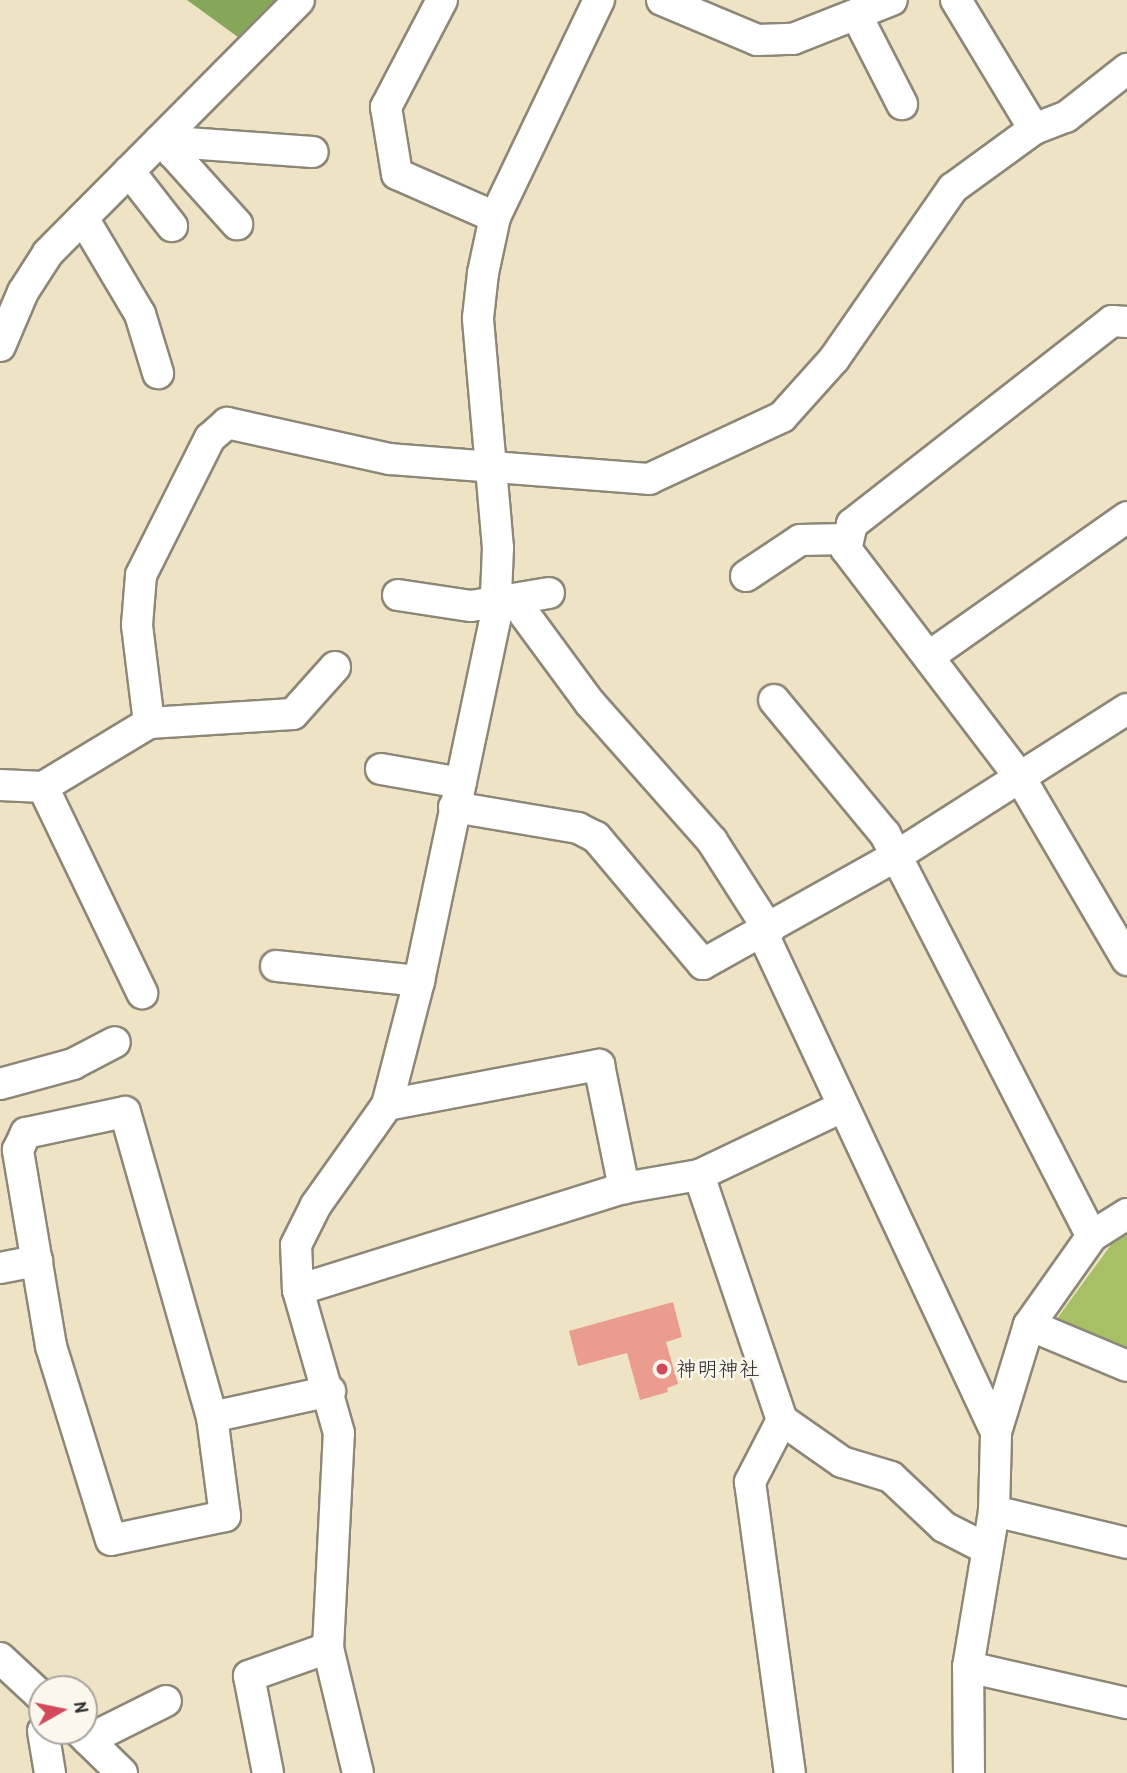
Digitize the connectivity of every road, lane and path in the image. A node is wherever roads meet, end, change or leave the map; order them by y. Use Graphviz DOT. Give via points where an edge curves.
graph roads {
  1 [pos="299,0"];
  2 [pos="442,0"];
  3 [pos="599,0"];
  4 [pos="662,0"];
  5 [pos="892,0"];
  6 [pos="956,0"];
  7 [pos="857,16"];
  8 [pos="1127,69"];
  9 [pos="902,104"];
  10 [pos="1034,129"];
  11 [pos="164,141"];
  12 [pos="313,152"];
  13 [pos="129,171"];
  14 [pos="495,217"];
  15 [pos="83,218"];
  16 [pos="237,224"];
  17 [pos="172,226"];
  18 [pos="1127,322"];
  19 [pos="0,346"];
  20 [pos="158,373"];
  21 [pos="493,468"];
  22 [pos="1127,517"];
  23 [pos="848,539"];
  24 [pos="746,576"];
  25 [pos="549,593"];
  26 [pos="389,600"];
  27 [pos="501,612"];
  28 [pos="931,655"];
  29 [pos="335,667"];
  30 [pos="774,700"];
  31 [pos="1127,709"];
  32 [pos="149,723"];
  33 [pos="381,769"];
  34 [pos="1021,779"];
  35 [pos="0,785"];
  36 [pos="43,787"];
  37 [pos="458,795"];
  38 [pos="893,858"];
  39 [pos="766,932"];
  40 [pos="1127,960"];
  41 [pos="276,966"];
  42 [pos="419,981"];
  43 [pos="142,993"];
  44 [pos="115,1042"];
  45 [pos="0,1084"];
  46 [pos="387,1105"];
  47 [pos="842,1108"];
  48 [pos="699,1175"];
  49 [pos="624,1188"];
  50 [pos="1127,1214"];
  51 [pos="1093,1236"];
  52 [pos="37,1261"];
  53 [pos="0,1268"];
  54 [pos="298,1290"];
  55 [pos="1029,1325"];
  56 [pos="1127,1366"];
  57 [pos="330,1391"];
  58 [pos="212,1417"];
  59 [pos="782,1420"];
  60 [pos="996,1432"];
  61 [pos="994,1511"];
  62 [pos="1127,1543"];
  63 [pos="986,1549"];
  64 [pos="328,1648"];
  65 [pos="0,1658"];
  66 [pos="968,1667"];
  67 [pos="28,1684"];
  68 [pos="166,1702"];
  69 [pos="1127,1703"];
  70 [pos="98,1729"];
  71 [pos="45,1745"];
  72 [pos="93,1745"];
  73 [pos="50,1773"];
  74 [pos="122,1773"];
  75 [pos="268,1773"];
  76 [pos="358,1773"];
  77 [pos="790,1773"];
  78 [pos="969,1773"];
  1 -- 11 [label="street"];
  2 -- 14 [label="street" via="386,107 397,174"];
  3 -- 14 [label="street"];
  4 -- 7 [label="street" via="757,40 793,39"];
  5 -- 7 [label="street"];
  6 -- 10 [label="street"];
  7 -- 9 [label="street"];
  8 -- 10 [label="street" via="1066,117"];
  10 -- 21 [label="street" via="953,188 834,359 782,416 649,479"];
  11 -- 12 [label="street"];
  11 -- 13 [label="street"];
  11 -- 16 [label="street"];
  13 -- 15 [label="street"];
  13 -- 17 [label="street"];
  14 -- 21 [label="street" via="478,318"];
  15 -- 19 [label="street" via="48,253 23,292"];
  15 -- 20 [label="street" via="140,314"];
  18 -- 23 [label="street" via="1112,321 852,524"];
  21 -- 27 [label="street"];
  21 -- 32 [label="street" via="390,459 227,423 210,438 141,575 137,625"];
  22 -- 28 [label="street"];
  23 -- 24 [label="street" via="800,540"];
  23 -- 28 [label="street" via="846,549"];
  25 -- 27 [label="street"];
  26 -- 27 [label="street" via="471,622"];
  27 -- 37 [label="street"];
  27 -- 39 [label="street" via="590,703 712,841"];
  28 -- 34 [label="street"];
  29 -- 32 [label="street" via="293,714"];
  30 -- 38 [label="street" via="885,834"];
  31 -- 34 [label="street"];
  32 -- 36 [label="street"];
  33 -- 37 [label="street"];
  34 -- 38 [label="street"];
  34 -- 40 [label="street"];
  35 -- 36 [label="street"];
  36 -- 43 [label="street"];
  37 -- 39 [label="street" via="596,836 703,964"];
  37 -- 42 [label="street"];
  38 -- 39 [label="street"];
  38 -- 51 [label="street"];
  39 -- 47 [label="street"];
  41 -- 42 [label="street"];
  42 -- 46 [label="street"];
  44 -- 45 [label="street" via="73,1064"];
  46 -- 49 [label="street" via="599,1065"];
  46 -- 54 [label="street" via="316,1205 296,1245"];
  47 -- 48 [label="street"];
  47 -- 60 [label="street"];
  48 -- 49 [label="street"];
  48 -- 59 [label="street"];
  49 -- 54 [label="street"];
  50 -- 51 [label="street"];
  51 -- 55 [label="street"];
  52 -- 53 [label="street"];
  52 -- 58 [label="street" via="51,1346 111,1540 225,1516"];
  52 -- 58 [label="street" via="18,1150 26,1133 125,1112"];
  54 -- 57 [label="street"];
  55 -- 56 [label="street"];
  55 -- 60 [label="street"];
  57 -- 58 [label="street"];
  57 -- 64 [label="street" via="339,1433"];
  59 -- 63 [label="street" via="842,1462 891,1477 944,1527"];
  59 -- 77 [label="street" via="750,1482"];
  60 -- 61 [label="street"];
  61 -- 62 [label="street"];
  61 -- 63 [label="street"];
  63 -- 66 [label="street"];
  64 -- 75 [label="street" via="249,1676"];
  64 -- 76 [label="street"];
  65 -- 67 [label="street"];
  66 -- 69 [label="street"];
  66 -- 78 [label="street"];
  68 -- 70 [label="street"];
  71 -- 73 [label="street"];
  72 -- 74 [label="street"];
}
